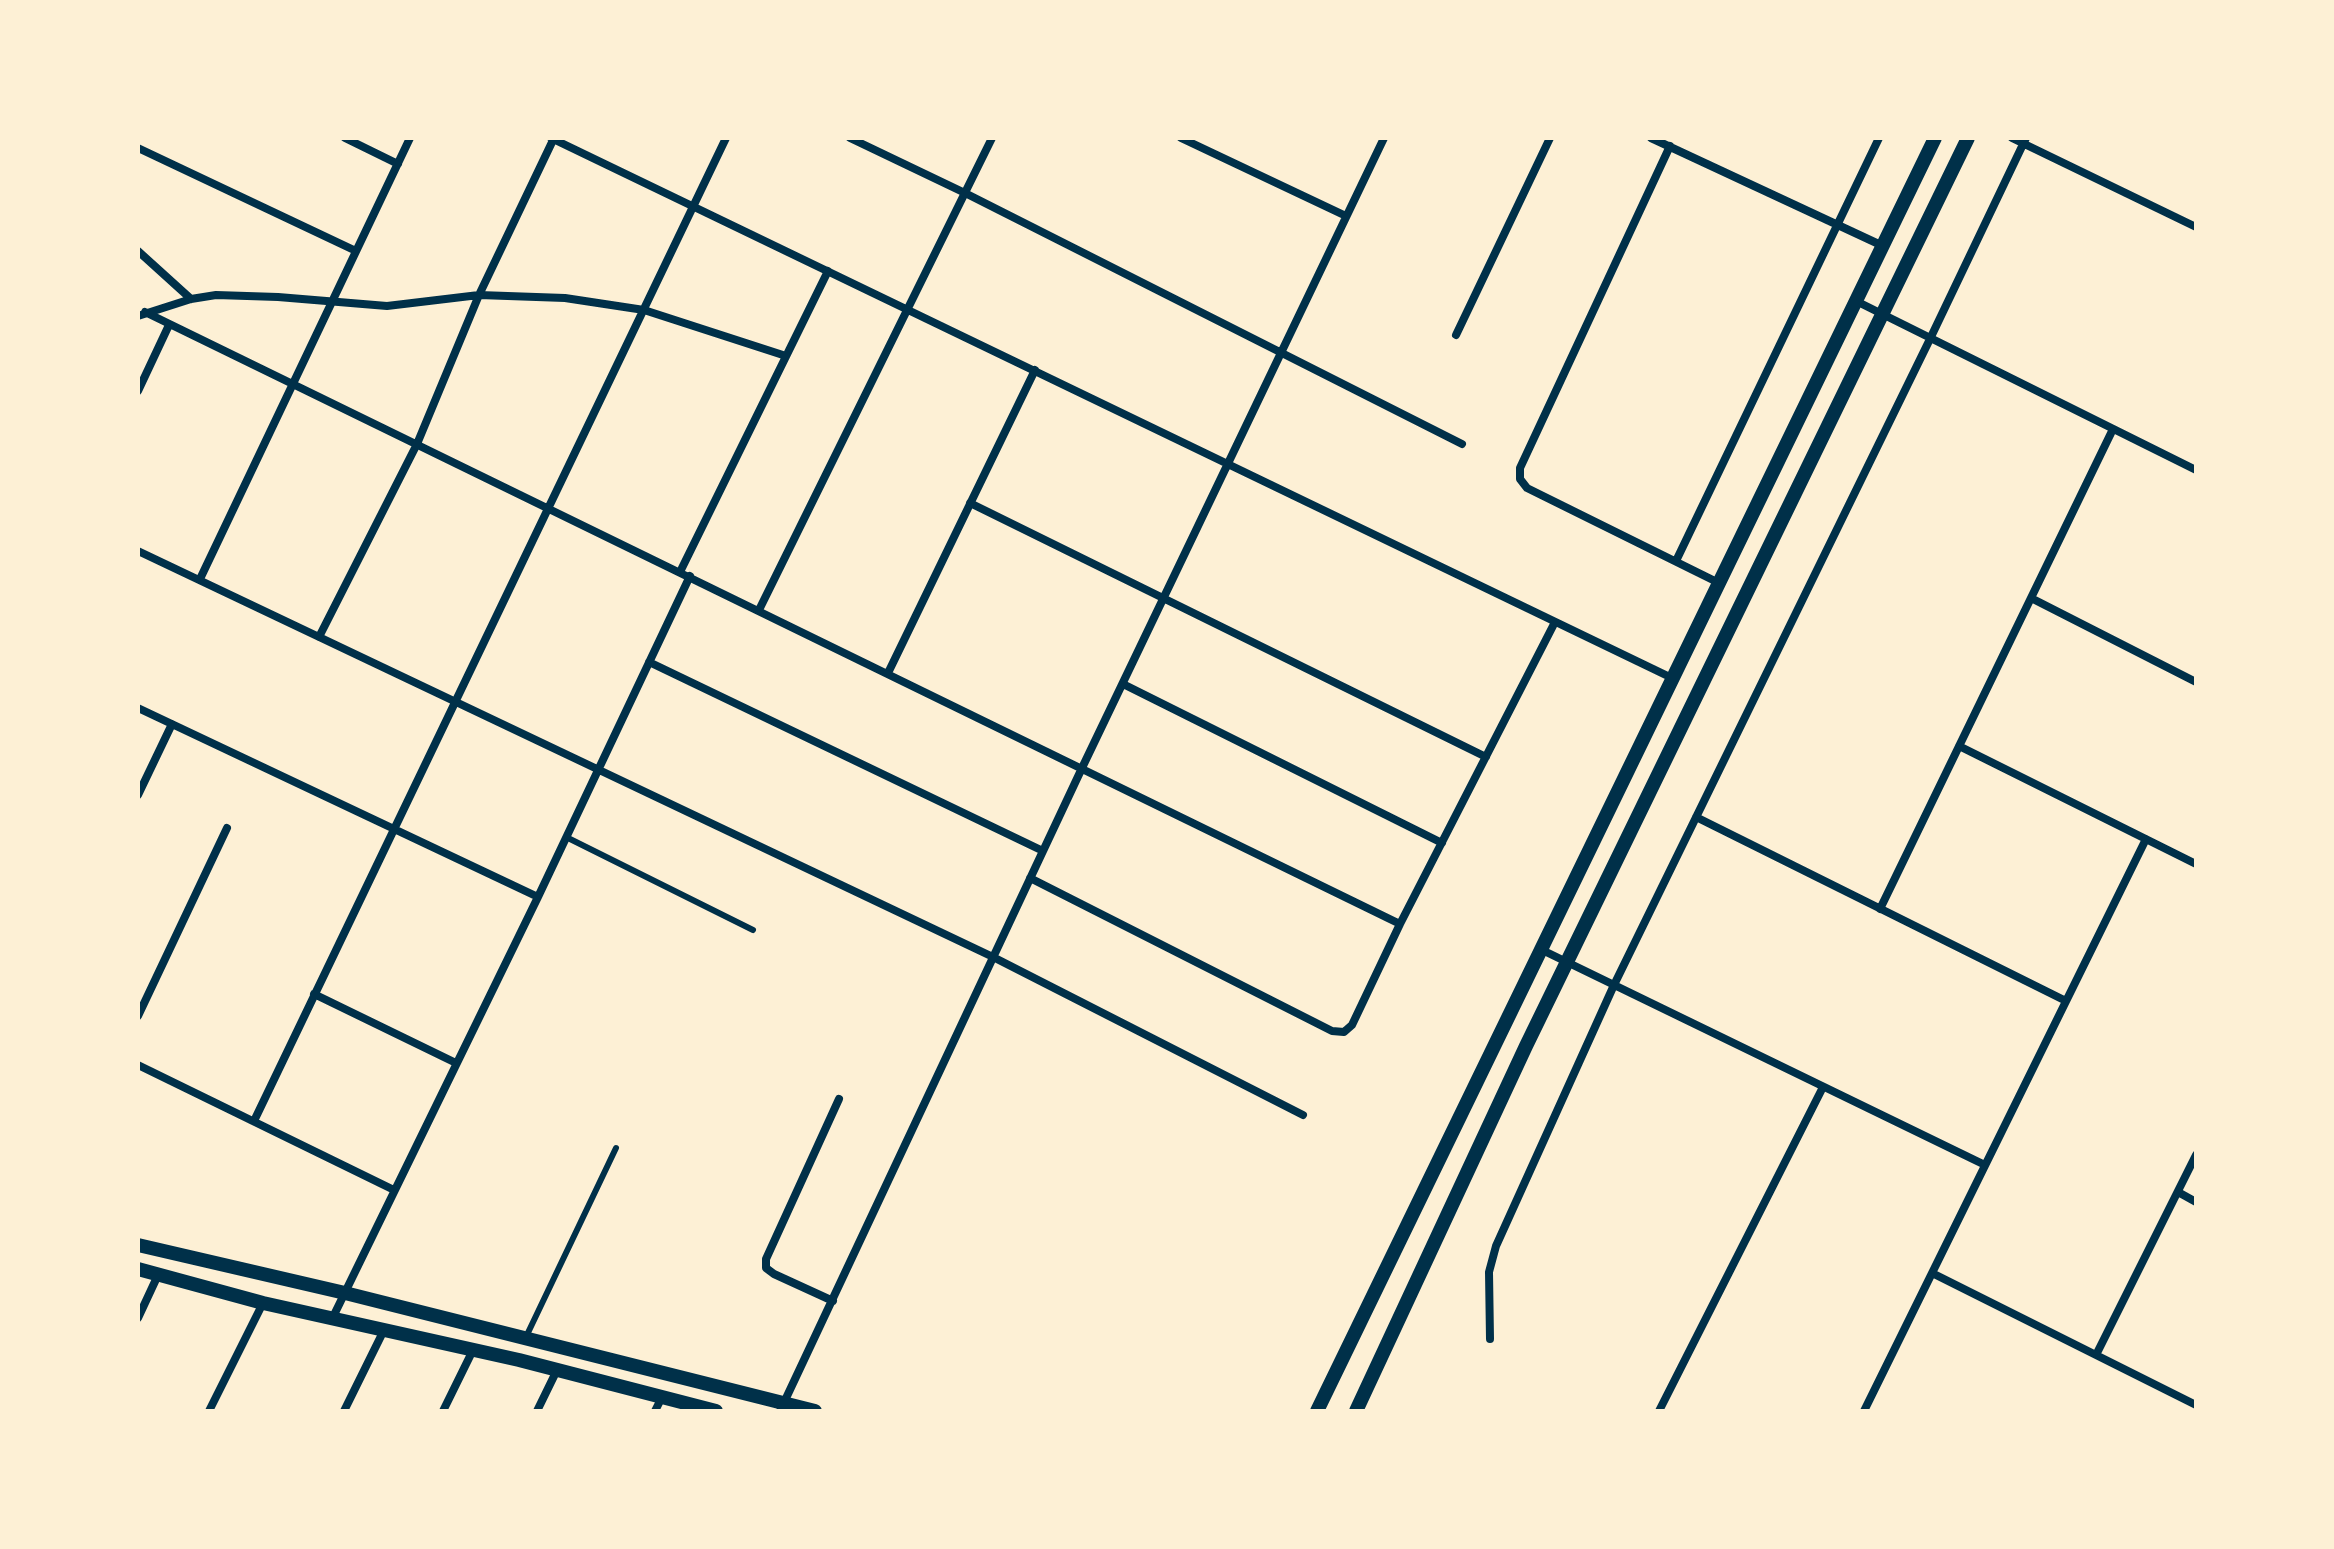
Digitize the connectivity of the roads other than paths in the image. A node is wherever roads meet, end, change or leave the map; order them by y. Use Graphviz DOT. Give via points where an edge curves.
graph roads {
  1 [pos="345,138"];
  2 [pos="410,138"];
  3 [pos="553,138"];
  4 [pos="726,138"];
  5 [pos="850,138"];
  6 [pos="992,138"];
  7 [pos="1181,138"];
  8 [pos="1384,138"];
  9 [pos="1550,138"];
  10 [pos="1651,138"];
  11 [pos="1879,138"];
  12 [pos="1935,138"];
  13 [pos="1968,138"];
  14 [pos="2012,138"];
  15 [pos="2025,141"];
  16 [pos="1670,146"];
  17 [pos="138,148"];
  18 [pos="398,164"];
  19 [pos="965,193"];
  20 [pos="693,207"];
  21 [pos="1346,216"];
  22 [pos="1837,225"];
  23 [pos="2196,227"];
  24 [pos="1883,246"];
  25 [pos="138,251"];
  26 [pos="356,251"];
  27 [pos="828,271"];
  28 [pos="479,295"];
  29 [pos="191,299"];
  30 [pos="1856,301"];
  31 [pos="332,303"];
  32 [pos="644,310"];
  33 [pos="908,310"];
  34 [pos="142,314"];
  35 [pos="1882,314"];
  36 [pos="169,325"];
  37 [pos="1456,335"];
  38 [pos="1930,339"];
  39 [pos="1281,354"];
  40 [pos="786,356"];
  41 [pos="1035,370"];
  42 [pos="293,385"];
  43 [pos="138,391"];
  44 [pos="2113,429"];
  45 [pos="417,444"];
  46 [pos="1462,444"];
  47 [pos="1228,463"];
  48 [pos="2196,470"];
  49 [pos="970,503"];
  50 [pos="548,507"];
  51 [pos="138,551"];
  52 [pos="1676,561"];
  53 [pos="680,572"];
  54 [pos="690,576"];
  55 [pos="200,579"];
  56 [pos="1719,583"];
  57 [pos="1164,598"];
  58 [pos="2031,598"];
  59 [pos="759,610"];
  60 [pos="1555,622"];
  61 [pos="319,637"];
  62 [pos="649,662"];
  63 [pos="888,673"];
  64 [pos="1672,678"];
  65 [pos="2196,682"];
  66 [pos="1123,684"];
  67 [pos="454,703"];
  68 [pos="138,708"];
  69 [pos="172,724"];
  70 [pos="1959,746"];
  71 [pos="1486,757"];
  72 [pos="1082,768"];
  73 [pos="598,771"];
  74 [pos="138,795"];
  75 [pos="1696,817"];
  76 [pos="227,828"];
  77 [pos="393,829"];
  78 [pos="566,837"];
  79 [pos="2146,839"];
  80 [pos="1442,843"];
  81 [pos="1043,851"];
  82 [pos="2196,864"];
  83 [pos="1030,878"];
  84 [pos="538,897"];
  85 [pos="1880,909"];
  86 [pos="1400,924"];
  87 [pos="753,930"];
  88 [pos="1540,949"];
  89 [pos="993,957"];
  90 [pos="1567,962"];
  91 [pos="1614,985"];
  92 [pos="314,994"];
  93 [pos="2066,1001"];
  94 [pos="138,1016"];
  95 [pos="456,1063"];
  96 [pos="138,1065"];
  97 [pos="1823,1087"];
  98 [pos="839,1099"];
  99 [pos="1303,1115"];
  100 [pos="254,1121"];
  101 [pos="616,1148"];
  102 [pos="2196,1155"];
  103 [pos="1985,1165"];
  104 [pos="394,1190"];
  105 [pos="2178,1192"];
  106 [pos="2196,1202"];
  107 [pos="138,1245"];
  108 [pos="138,1269"];
  109 [pos="1932,1273"];
  110 [pos="158,1275"];
  111 [pos="345,1293"];
  112 [pos="833,1301"];
  113 [pos="263,1303"];
  114 [pos="333,1317"];
  115 [pos="138,1318"];
  116 [pos="384,1330"];
  117 [pos="525,1339"];
  118 [pos="1490,1339"];
  119 [pos="473,1350"];
  120 [pos="2096,1355"];
  121 [pos="557,1370"];
  122 [pos="659,1404"];
  123 [pos="2196,1405"];
  124 [pos="782,1407"];
  125 [pos="209,1411"];
  126 [pos="344,1411"];
  127 [pos="443,1411"];
  128 [pos="537,1411"];
  129 [pos="716,1411"];
  130 [pos="815,1411"];
  131 [pos="1317,1411"];
  132 [pos="1356,1411"];
  133 [pos="1659,1411"];
  134 [pos="1864,1411"];
  1 -- 18 [label="street"];
  2 -- 18 [label="street"];
  3 -- 20 [label="street"];
  3 -- 28 [label="street"];
  4 -- 20 [label="street"];
  5 -- 19 [label="street"];
  6 -- 19 [label="street"];
  7 -- 21 [label="street"];
  8 -- 21 [label="street"];
  9 -- 37 [label="street"];
  10 -- 16 [label="street"];
  11 -- 22 [label="street"];
  12 -- 24 [label="street"];
  13 -- 35 [label="street"];
  14 -- 15 [label="street"];
  15 -- 23 [label="street"];
  15 -- 38 [label="street"];
  16 -- 22 [label="street"];
  16 -- 52 [label="street" via="1520,468 1520,479 1527,488"];
  17 -- 26 [label="street"];
  18 -- 26 [label="street"];
  19 -- 33 [label="street"];
  19 -- 39 [label="street"];
  20 -- 27 [label="street"];
  20 -- 32 [label="street"];
  21 -- 39 [label="street"];
  22 -- 24 [label="street"];
  22 -- 52 [label="street"];
  24 -- 30 [label="street"];
  25 -- 29 [label="street"];
  26 -- 31 [label="street"];
  27 -- 33 [label="street"];
  27 -- 40 [label="street"];
  28 -- 31 [label="street" via="387,306"];
  28 -- 32 [label="street" via="565,298"];
  28 -- 45 [label="street"];
  29 -- 31 [label="street" via="216,295"];
  29 -- 34 [label="street"];
  30 -- 35 [label="street"];
  30 -- 56 [label="street"];
  31 -- 42 [label="street"];
  32 -- 40 [label="street"];
  32 -- 50 [label="street"];
  33 -- 41 [label="street"];
  33 -- 59 [label="street"];
  34 -- 36 [label="street"];
  35 -- 38 [label="street"];
  35 -- 90 [label="street"];
  36 -- 42 [label="street"];
  36 -- 43 [label="street"];
  38 -- 44 [label="street"];
  38 -- 75 [label="street"];
  39 -- 46 [label="street"];
  39 -- 47 [label="street"];
  40 -- 53 [label="street"];
  41 -- 47 [label="street"];
  41 -- 49 [label="street"];
  42 -- 45 [label="street"];
  42 -- 55 [label="street"];
  44 -- 48 [label="street"];
  44 -- 58 [label="street"];
  45 -- 50 [label="street"];
  45 -- 61 [label="street"];
  47 -- 57 [label="street"];
  47 -- 60 [label="street"];
  49 -- 57 [label="street"];
  49 -- 63 [label="street"];
  50 -- 53 [label="street"];
  50 -- 67 [label="street"];
  51 -- 55 [label="street"];
  52 -- 56 [label="street"];
  53 -- 54 [label="street"];
  54 -- 59 [label="street"];
  54 -- 62 [label="street"];
  55 -- 61 [label="street"];
  56 -- 64 [label="street"];
  57 -- 66 [label="street"];
  57 -- 71 [label="street"];
  58 -- 65 [label="street"];
  58 -- 70 [label="street"];
  59 -- 63 [label="street"];
  60 -- 64 [label="street"];
  60 -- 71 [label="street"];
  61 -- 67 [label="street"];
  62 -- 73 [label="street"];
  62 -- 81 [label="street"];
  63 -- 72 [label="street"];
  64 -- 88 [label="street"];
  66 -- 72 [label="street"];
  66 -- 80 [label="street"];
  67 -- 73 [label="street"];
  67 -- 77 [label="street"];
  68 -- 69 [label="street"];
  69 -- 74 [label="street"];
  69 -- 77 [label="street"];
  70 -- 79 [label="street"];
  70 -- 85 [label="street"];
  71 -- 80 [label="street"];
  72 -- 81 [label="street"];
  72 -- 86 [label="street"];
  73 -- 78 [label="street"];
  73 -- 89 [label="street"];
  75 -- 85 [label="street"];
  75 -- 91 [label="street"];
  76 -- 94 [label="street"];
  77 -- 84 [label="street"];
  77 -- 92 [label="street"];
  78 -- 84 [label="street"];
  78 -- 87 [label="lane"];
  79 -- 82 [label="street"];
  79 -- 93 [label="street"];
  80 -- 86 [label="street"];
  81 -- 83 [label="street"];
  83 -- 86 [label="street" via="1332,1031 1344,1032 1352,1025"];
  83 -- 89 [label="street"];
  84 -- 95 [label="street"];
  85 -- 93 [label="street"];
  88 -- 90 [label="street"];
  88 -- 131 [label="street"];
  89 -- 99 [label="street"];
  89 -- 112 [label="street"];
  90 -- 91 [label="street"];
  90 -- 132 [label="street"];
  91 -- 97 [label="street"];
  91 -- 118 [label="street" via="1496,1246 1489,1272"];
  92 -- 95 [label="street"];
  92 -- 100 [label="street"];
  93 -- 103 [label="street"];
  95 -- 104 [label="street"];
  96 -- 100 [label="street"];
  97 -- 103 [label="street"];
  97 -- 133 [label="street"];
  98 -- 112 [label="street" via="766,1259 766,1268 774,1274"];
  100 -- 104 [label="street"];
  101 -- 117 [label="lane"];
  102 -- 105 [label="street"];
  103 -- 109 [label="street"];
  104 -- 111 [label="street"];
  105 -- 106 [label="street"];
  105 -- 120 [label="street"];
  107 -- 111 [label="street"];
  108 -- 110 [label="street"];
  109 -- 120 [label="street"];
  109 -- 134 [label="street"];
  110 -- 113 [label="street"];
  110 -- 115 [label="street"];
  111 -- 114 [label="street"];
  111 -- 117 [label="street"];
  112 -- 124 [label="street"];
  113 -- 114 [label="street"];
  113 -- 125 [label="street"];
  114 -- 116 [label="street"];
  116 -- 119 [label="street"];
  116 -- 126 [label="street"];
  117 -- 124 [label="street"];
  119 -- 121 [label="street"];
  119 -- 127 [label="street"];
  120 -- 123 [label="street"];
  121 -- 122 [label="street"];
  121 -- 128 [label="street"];
  122 -- 129 [label="street"];
  124 -- 130 [label="street"];
}
